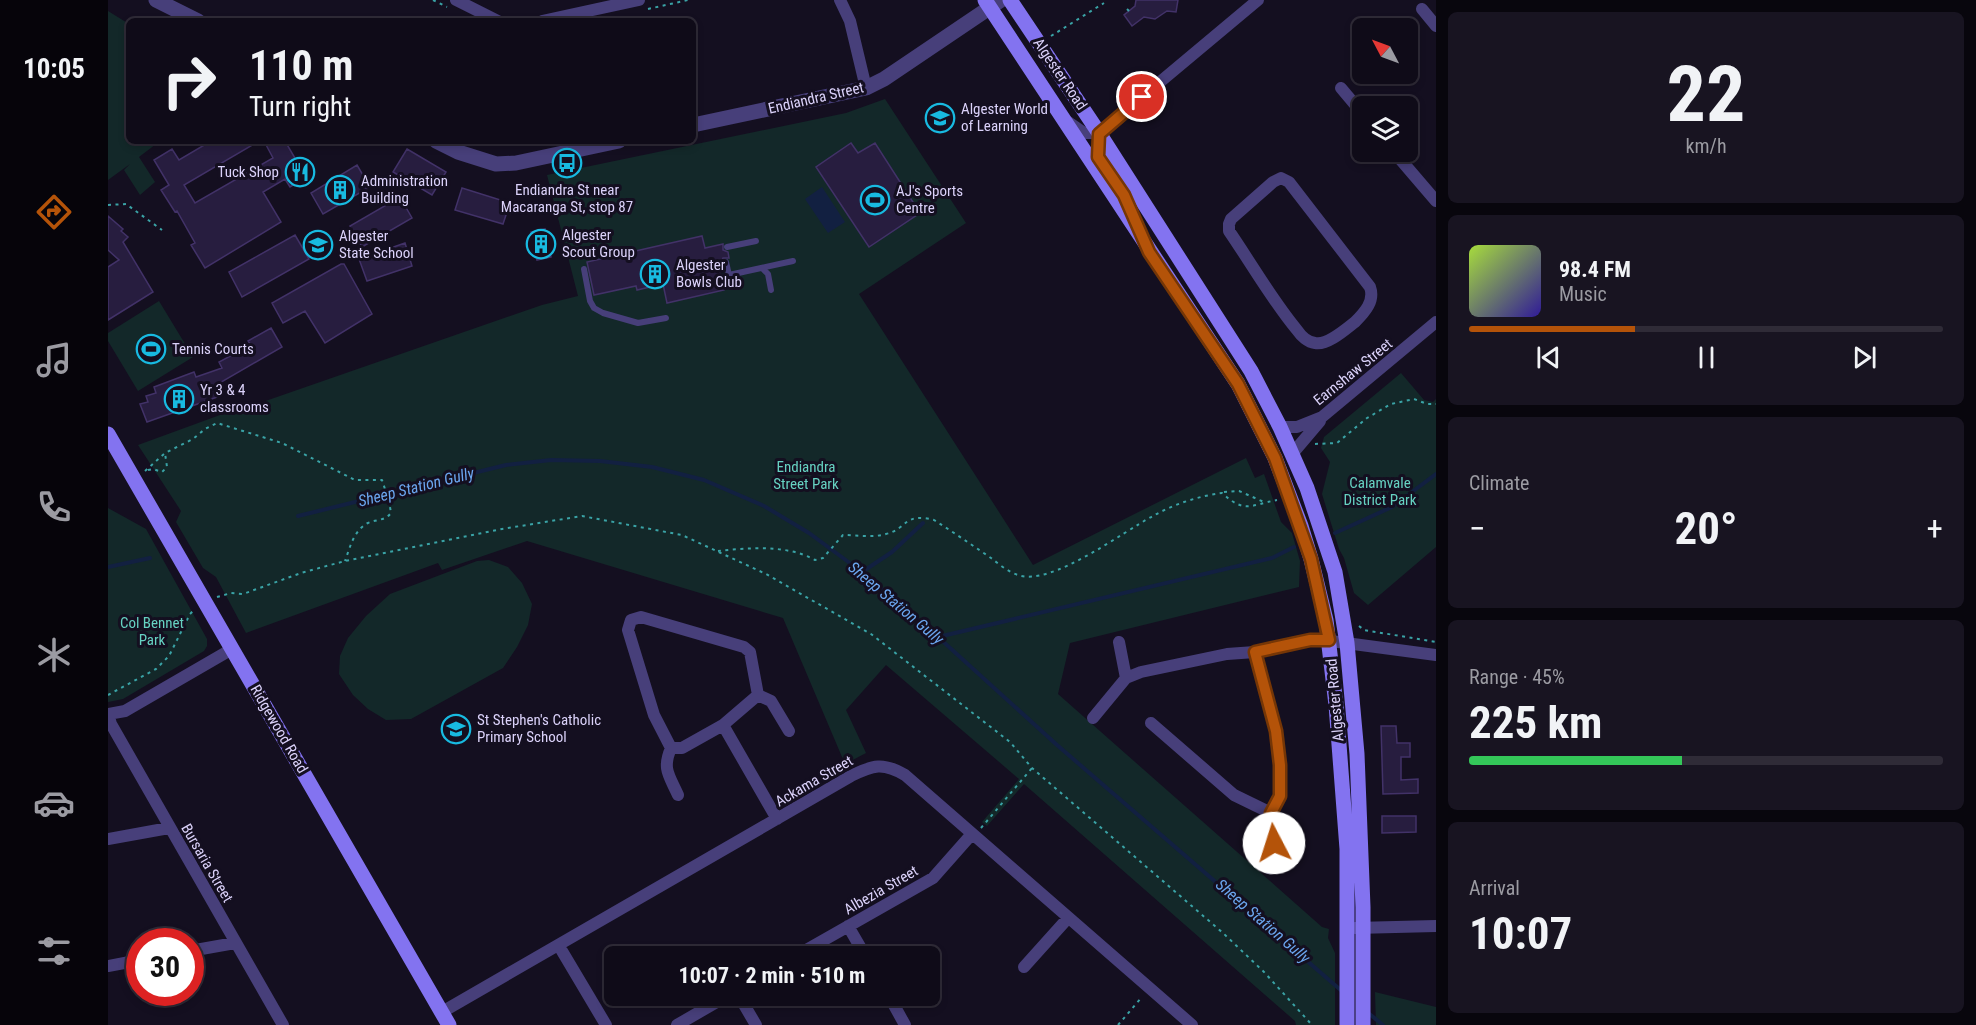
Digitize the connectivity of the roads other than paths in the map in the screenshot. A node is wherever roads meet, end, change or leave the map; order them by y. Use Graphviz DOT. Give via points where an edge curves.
graph roads {
  1 [pos="156,0"];
  2 [pos="456,0"];
  3 [pos="840,0"];
  4 [pos="1010,0"];
  5 [pos="1258,0"];
  6 [pos="632,1"];
  7 [pos="992,3"];
  8 [pos="1422,9"];
  9 [pos="192,18"];
  10 [pos="492,18"];
  11 [pos="556,18"];
  12 [pos="1436,26"];
  13 [pos="866,88"];
  14 [pos="1341,88"];
  15 [pos="1352,101"];
  16 [pos="1062,118"];
  17 [pos="696,124"];
  18 [pos="1099,134"];
  19 [pos="442,144"];
  20 [pos="605,144"];
  21 [pos="1403,162"];
  22 [pos="1436,201"];
  23 [pos="756,241"];
  24 [pos="727,247"];
  25 [pos="1149,252"];
  26 [pos="793,261"];
  27 [pos="726,262"];
  28 [pos="762,268"];
  29 [pos="584,269"];
  30 [pos="771,290"];
  31 [pos="1365,312"];
  32 [pos="666,318"];
  33 [pos="1436,322"];
  34 [pos="1322,417"];
  35 [pos="1280,427"];
  36 [pos="108,434"];
  37 [pos="1292,454"];
  38 [pos="1329,640"];
  39 [pos="1119,642"];
  40 [pos="1347,644"];
  41 [pos="232,649"];
  42 [pos="1255,652"];
  43 [pos="1436,655"];
  44 [pos="1126,678"];
  45 [pos="758,695"];
  46 [pos="108,714"];
  47 [pos="1092,718"];
  48 [pos="1151,723"];
  49 [pos="723,725"];
  50 [pos="789,731"];
  51 [pos="671,748"];
  52 [pos="678,795"];
  53 [pos="1271,813"];
  54 [pos="777,819"];
  55 [pos="169,828"];
  56 [pos="971,835"];
  57 [pos="108,839"];
  58 [pos="1269,868"];
  59 [pos="1068,918"];
  60 [pos="848,926"];
  61 [pos="1436,926"];
  62 [pos="1355,928"];
  63 [pos="235,943"];
  64 [pos="559,946"];
  65 [pos="813,946"];
  66 [pos="860,946"];
  67 [pos="204,949"];
  68 [pos="126,963"];
  69 [pos="108,966"];
  70 [pos="1024,967"];
  71 [pos="710,1006"];
  72 [pos="745,1006"];
  73 [pos="895,1006"];
  74 [pos="446,1018"];
  75 [pos="283,1025"];
  76 [pos="606,1025"];
  77 [pos="677,1025"];
  78 [pos="756,1025"];
  79 [pos="905,1025"];
  80 [pos="1192,1025"];
  81 [pos="1347,1025"];
  82 [pos="1363,1025"];
  1 -- 9 [label="street"];
  2 -- 10 [label="street"];
  3 -- 13 [label="street" via="850,21"];
  4 -- 18 [label="main road, Algester Road"];
  5 -- 18 [label="street"];
  6 -- 11 [label="street"];
  7 -- 13 [label="street, Endiandra Street" via="884,80"];
  7 -- 16 [label="main road, Algester Road"];
  8 -- 12 [label="street"];
  13 -- 17 [label="street, Endiandra Street"];
  14 -- 15 [label="street"];
  16 -- 18 [label="street" via="1084,134"];
  16 -- 25 [label="main road, Algester Road"];
  18 -- 25 [label="street" via="1098,157 1124,195"];
  18 -- 35 [label="main road, Algester Road" via="1251,371"];
  19 -- 20 [label="street" via="496,164"];
  21 -- 22 [label="street"];
  23 -- 24 [label="lane"];
  25 -- 38 [label="main road, Algester Road" via="1238,384 1275,458 1311,559"];
  26 -- 28 [label="lane"];
  27 -- 28 [label="lane" via="729,275"];
  28 -- 30 [label="lane" via="768,274"];
  29 -- 32 [label="lane" via="594,308 638,323"];
  31 -- 31 [label="street" via="1324,343 1307,340 1229,231 1231,219 1273,182 1281,178 1289,182 1370,286 1371,301"];
  33 -- 34 [label="street, Earnshaw Street"];
  34 -- 35 [label="street, Earnshaw Street" via="1298,427"];
  34 -- 37 [label="street"];
  35 -- 37 [label="main road, Algester Road"];
  36 -- 41 [label="main road, Ridgewood Road"];
  37 -- 40 [label="main road, Algester Road" via="1308,488 1335,572"];
  38 -- 40 [label="street"];
  38 -- 42 [label="street" via="1310,640"];
  38 -- 62 [label="main road, Algester Road"];
  39 -- 44 [label="street"];
  40 -- 43 [label="street"];
  40 -- 62 [label="main road, Algester Road" via="1358,754"];
  41 -- 46 [label="street" via="125,711"];
  41 -- 74 [label="main road, Ridgewood Road"];
  42 -- 44 [label="street" via="1152,669"];
  42 -- 53 [label="street" via="1276,731 1280,765 1280,796"];
  44 -- 47 [label="street"];
  45 -- 49 [label="street"];
  45 -- 50 [label="street" via="771,701"];
  45 -- 51 [label="street" via="753,658 744,648 641,618 631,620 628,630 654,715"];
  46 -- 55 [label="street, Bursaria Street"];
  48 -- 53 [label="street" via="1234,795"];
  49 -- 51 [label="street" via="682,748"];
  49 -- 54 [label="street"];
  51 -- 52 [label="street" via="666,770"];
  53 -- 58 [label="street" via="1274,843"];
  54 -- 56 [label="street, Ackama Street" via="870,767 890,766"];
  54 -- 64 [label="street, Ackama Street"];
  55 -- 57 [label="street"];
  55 -- 63 [label="street, Bursaria Street"];
  56 -- 59 [label="street, Ackama Street"];
  56 -- 60 [label="street, Albezia Street" via="933,878"];
  59 -- 70 [label="street"];
  59 -- 80 [label="street, Ackama Street"];
  60 -- 65 [label="street, Albezia Street"];
  60 -- 66 [label="street"];
  61 -- 62 [label="street"];
  62 -- 81 [label="main road, Algester Road" via="1347,975"];
  62 -- 82 [label="main road, Algester Road"];
  63 -- 67 [label="street"];
  63 -- 75 [label="street, Bursaria Street"];
  64 -- 74 [label="street, Ackama Street"];
  64 -- 76 [label="street"];
  68 -- 69 [label="street"];
  71 -- 77 [label="street"];
  72 -- 78 [label="street"];
  73 -- 79 [label="street"];
}
